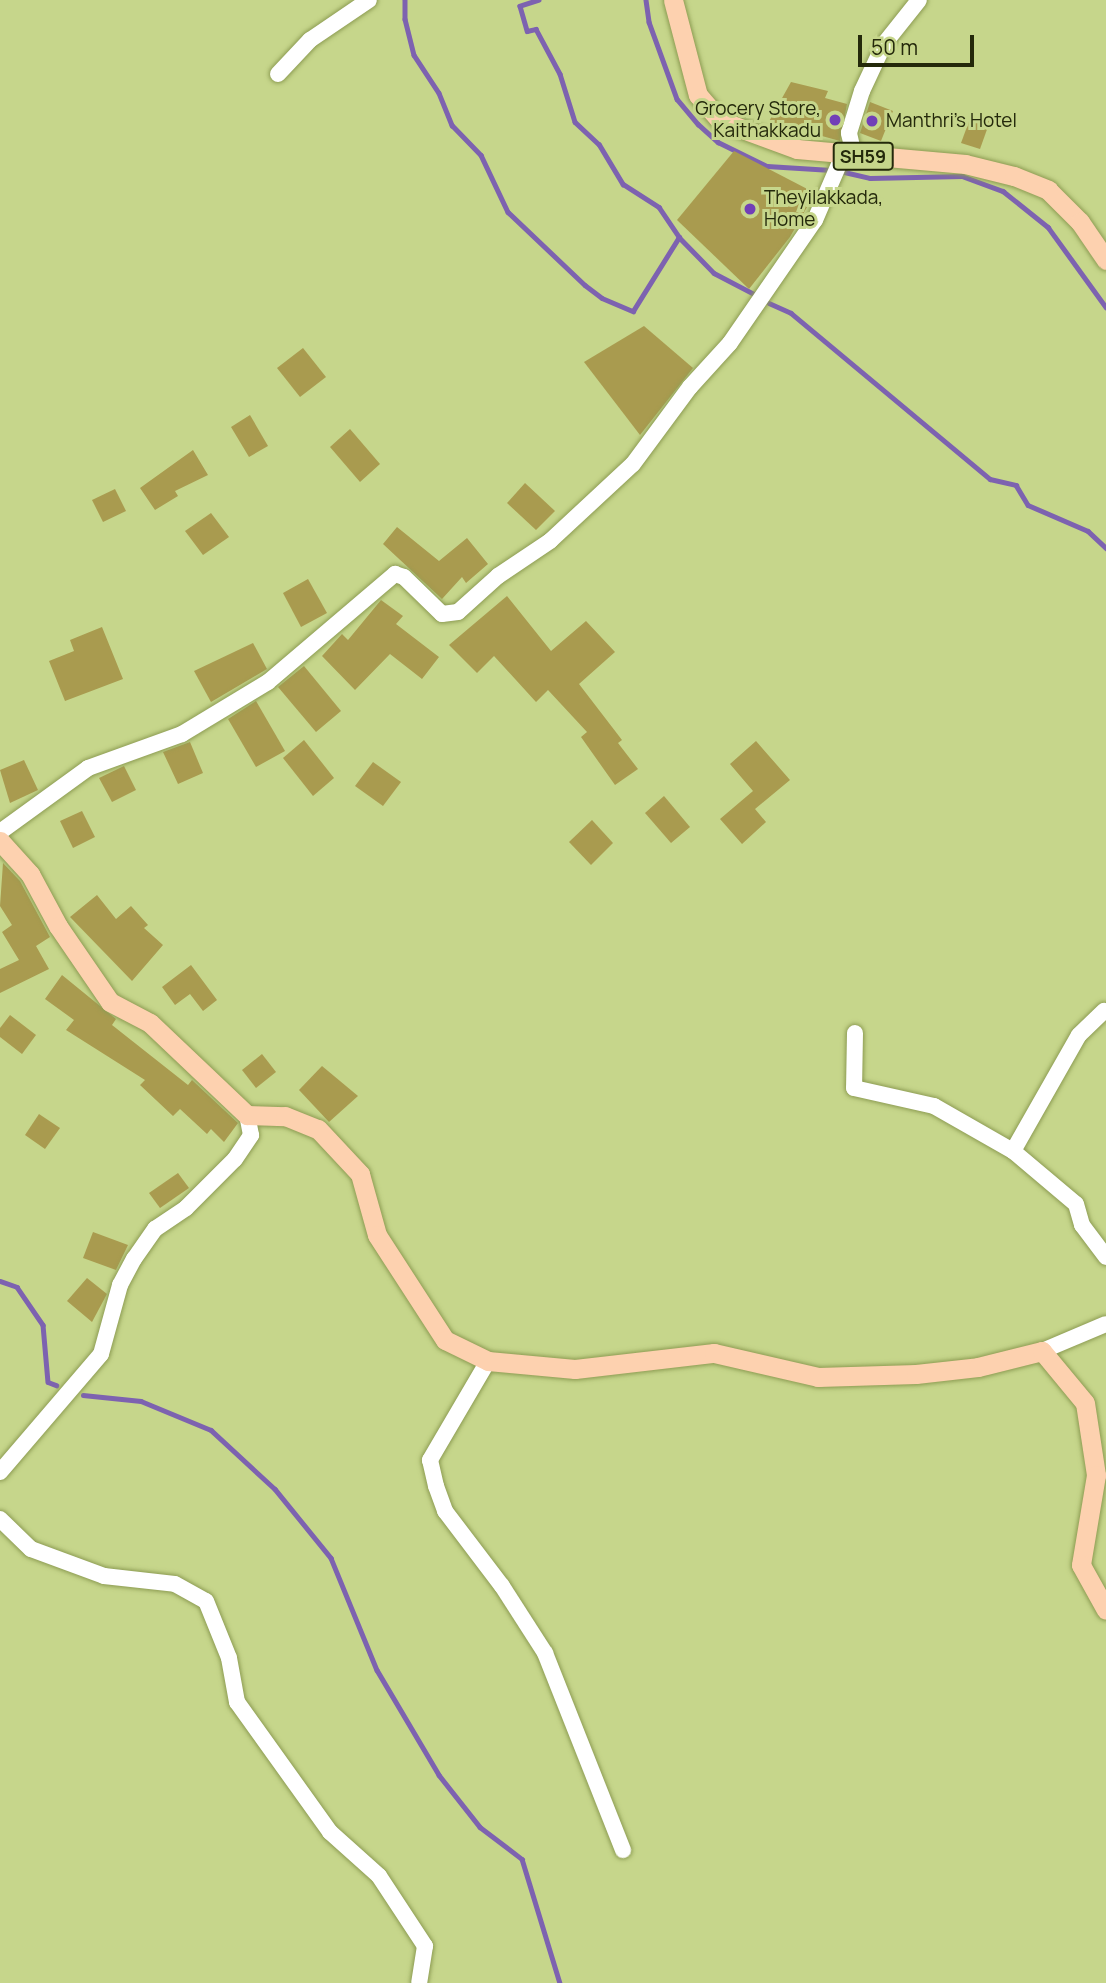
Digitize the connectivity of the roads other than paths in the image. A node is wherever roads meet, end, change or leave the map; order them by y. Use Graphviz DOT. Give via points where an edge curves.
graph roads {
  1 [pos="369,0"];
  2 [pos="673,0"];
  3 [pos="919,0"];
  4 [pos="278,74"];
  5 [pos="848,155"];
  6 [pos="1106,260"];
  7 [pos="0,832"];
  8 [pos="0,841"];
  9 [pos="1104,1011"];
  10 [pos="855,1033"];
  11 [pos="247,1115"];
  12 [pos="1013,1151"];
  13 [pos="1106,1257"];
  14 [pos="1106,1324"];
  15 [pos="1042,1352"];
  16 [pos="488,1361"];
  17 [pos="0,1472"];
  18 [pos="0,1519"];
  19 [pos="1106,1610"];
  20 [pos="623,1850"];
  21 [pos="419,1983"];
  1 -- 4 [label="street" via="310,40"];
  2 -- 5 [label="main road, SH59" via="698,95 721,121 797,149"];
  3 -- 5 [label="street" via="884,44 862,91 849,133"];
  5 -- 6 [label="main road, SH59" via="965,164 1048,190 1080,222"];
  5 -- 7 [label="street" via="815,220 730,343 690,387 633,464 550,541 498,576 458,612 442,614 404,577 395,574 268,682 182,733 88,768"];
  8 -- 11 [label="main road" via="30,874 58,926 110,1002 150,1023"];
  9 -- 12 [label="street" via="1079,1035"];
  10 -- 12 [label="street" via="854,1088 934,1106"];
  11 -- 16 [label="main road" via="285,1116 318,1129 360,1174 377,1235 445,1340"];
  11 -- 17 [label="street" via="251,1135 235,1158 186,1208 155,1229 134,1259 120,1285 101,1354"];
  12 -- 13 [label="street" via="1076,1204 1082,1225"];
  14 -- 15 [label="street"];
  15 -- 16 [label="main road" via="928,1373 829,1377 714,1353 575,1369"];
  15 -- 19 [label="main road" via="1085,1403 1096,1475 1081,1564"];
  16 -- 20 [label="street" via="430,1460 436,1486 445,1511 545,1653"];
  18 -- 21 [label="street" via="31,1549 104,1576 175,1584 206,1601 229,1658 237,1702 330,1832 379,1876 425,1946"];
}
